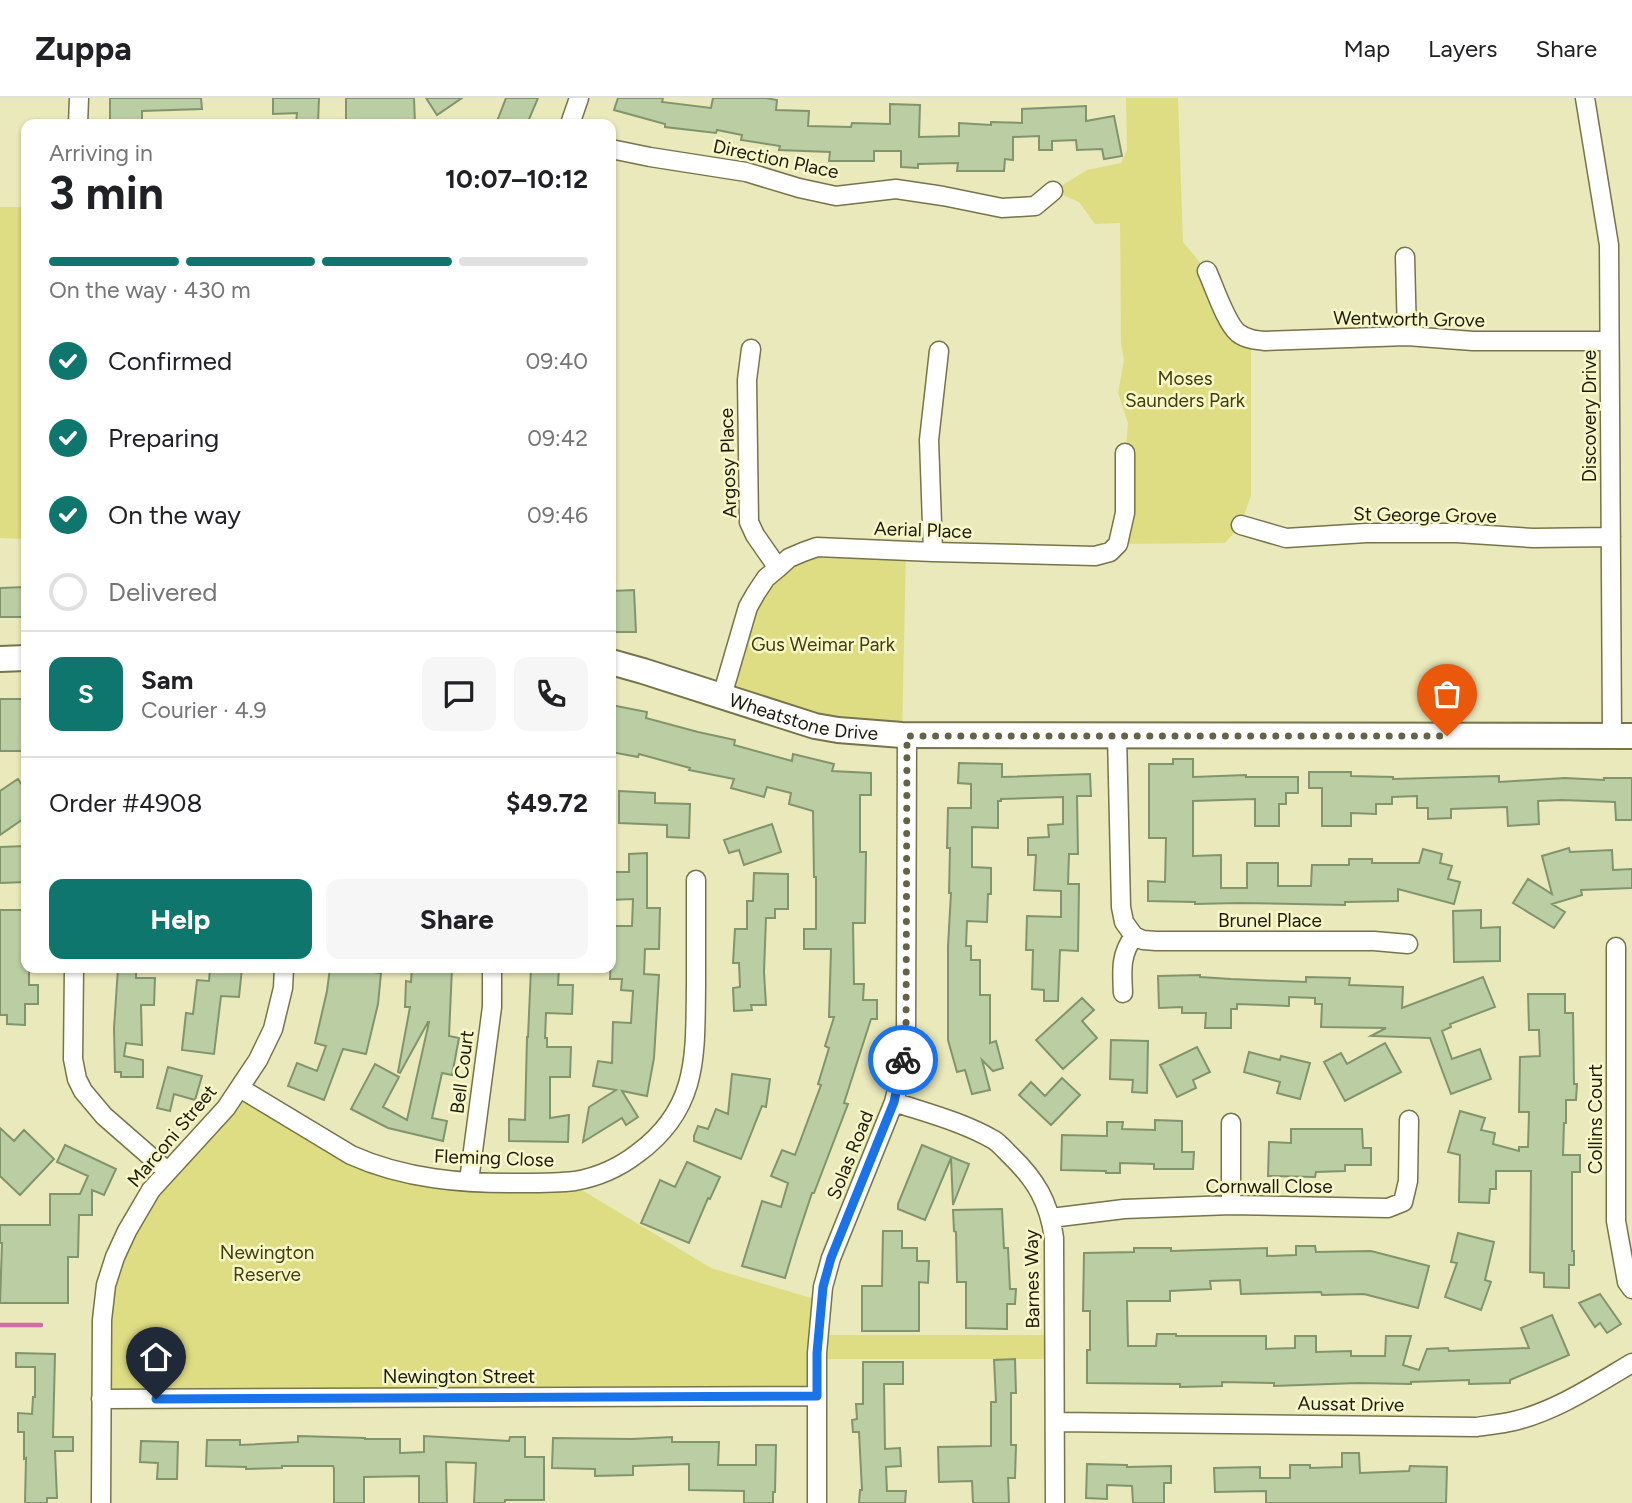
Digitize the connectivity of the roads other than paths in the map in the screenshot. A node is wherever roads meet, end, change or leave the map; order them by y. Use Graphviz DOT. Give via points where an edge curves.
graph roads {
  1 [pos="79,98"];
  2 [pos="579,98"];
  3 [pos="1585,98"];
  4 [pos="78,119"];
  5 [pos="572,119"];
  6 [pos="616,150"];
  7 [pos="1053,191"];
  8 [pos="1405,257"];
  9 [pos="1207,271"];
  10 [pos="1407,336"];
  11 [pos="1609,341"];
  12 [pos="751,349"];
  13 [pos="939,351"];
  14 [pos="1125,453"];
  15 [pos="1241,525"];
  16 [pos="1611,537"];
  17 [pos="933,552"];
  18 [pos="778,568"];
  19 [pos="21,658"];
  20 [pos="0,659"];
  21 [pos="616,663"];
  22 [pos="722,696"];
  23 [pos="907,736"];
  24 [pos="1117,736"];
  25 [pos="1622,736"];
  26 [pos="696,880"];
  27 [pos="1134,936"];
  28 [pos="1408,944"];
  29 [pos="1616,947"];
  30 [pos="74,973"];
  31 [pos="284,973"];
  32 [pos="492,973"];
  33 [pos="1123,993"];
  34 [pos="240,1088"];
  35 [pos="894,1102"];
  36 [pos="1409,1120"];
  37 [pos="1231,1123"];
  38 [pos="167,1171"];
  39 [pos="469,1181"];
  40 [pos="1231,1205"];
  41 [pos="1051,1218"];
  42 [pos="1632,1289"];
  43 [pos="1632,1363"];
  44 [pos="817,1396"];
  45 [pos="101,1399"];
  46 [pos="1056,1422"];
  47 [pos="100,1503"];
  48 [pos="817,1503"];
  49 [pos="1055,1503"];
  1 -- 4 [label="street"];
  2 -- 5 [label="street"];
  3 -- 11 [label="street, Discovery Drive" via="1609,245"];
  6 -- 7 [label="street, Direction Place" via="746,172 836,196 896,189 1002,208 1035,206"];
  8 -- 10 [label="street"];
  9 -- 10 [label="street, Wentworth Grove" via="1231,326 1251,339"];
  10 -- 11 [label="street, Wentworth Grove"];
  11 -- 16 [label="street, Discovery Drive"];
  12 -- 18 [label="street, Argosy Place" via="747,380 749,522"];
  13 -- 17 [label="street" via="929,440"];
  14 -- 17 [label="street, Aerial Place" via="1125,513 1118,544 1110,552 1095,556"];
  15 -- 16 [label="street, St George Grove" via="1286,538 1366,533"];
  16 -- 25 [label="street, Discovery Drive"];
  17 -- 18 [label="street, Aerial Place" via="817,547 789,558"];
  18 -- 22 [label="street, Aerial Place" via="748,607"];
  19 -- 20 [label="street"];
  21 -- 22 [label="street, Wheatstone Drive"];
  22 -- 23 [label="street, Wheatstone Drive" via="815,726"];
  23 -- 24 [label="street, Wheatstone Drive"];
  23 -- 35 [label="street, Solas Road" via="906,1037"];
  24 -- 25 [label="street, Wheatstone Drive"];
  24 -- 27 [label="street" via="1121,907"];
  26 -- 39 [label="street, Fleming Close" via="695,1053 689,1083 668,1127 624,1163 602,1174 576,1181"];
  27 -- 28 [label="street, Brunel Place" via="1156,941"];
  27 -- 33 [label="street" via="1125,947"];
  29 -- 42 [label="street, Collins Court" via="1616,1221"];
  30 -- 38 [label="street" via="77,1079 104,1116"];
  31 -- 34 [label="street, Marconi Street" via="273,1030"];
  32 -- 39 [label="street, Bell Court" via="492,1007"];
  34 -- 38 [label="street, Marconi Street"];
  34 -- 39 [label="street, Fleming Close" via="370,1163 429,1178"];
  35 -- 41 [label="street, Barnes Way" via="997,1142 1036,1183"];
  35 -- 44 [label="street, Solas Road" via="823,1287"];
  36 -- 40 [label="street, Cornwall Close" via="1403,1202 1388,1208"];
  37 -- 40 [label="street"];
  38 -- 45 [label="street, Marconi Street" via="138,1211 108,1278 102,1320"];
  40 -- 41 [label="street, Cornwall Close" via="1124,1209"];
  41 -- 46 [label="street, Barnes Way"];
  43 -- 46 [label="street, Aussat Drive" via="1549,1409 1476,1427"];
  44 -- 45 [label="street, Newington Street"];
  44 -- 48 [label="street, Solas Road"];
  45 -- 47 [label="street, Marconi Street"];
  46 -- 49 [label="street, Barnes Way"];
}
